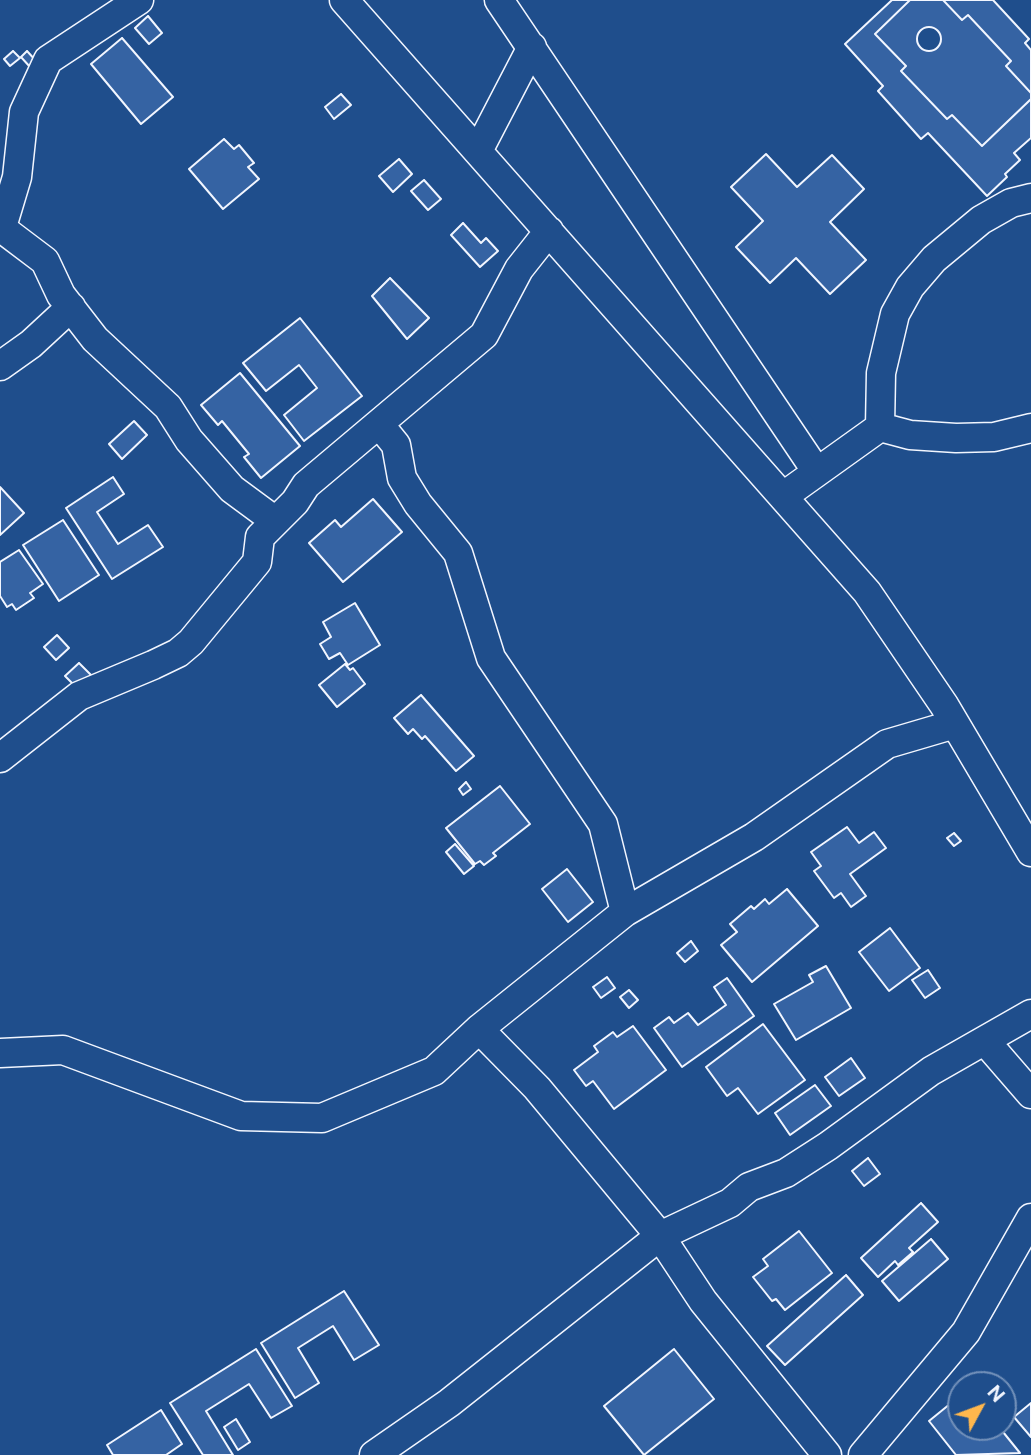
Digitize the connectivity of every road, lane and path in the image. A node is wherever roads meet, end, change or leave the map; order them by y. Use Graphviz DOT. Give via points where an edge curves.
graph roads {
  1 [pos="139,0"];
  2 [pos="344,0"];
  3 [pos="499,0"];
  4 [pos="532,47"];
  5 [pos="478,151"];
  6 [pos="1031,198"];
  7 [pos="1,227"];
  8 [pos="549,231"];
  9 [pos="71,307"];
  10 [pos="0,366"];
  11 [pos="379,424"];
  12 [pos="880,427"];
  13 [pos="1031,428"];
  14 [pos="817,472"];
  15 [pos="785,495"];
  16 [pos="274,520"];
  17 [pos="956,724"];
  18 [pos="0,758"];
  19 [pos="1031,852"];
  20 [pos="625,912"];
  21 [pos="1031,1014"];
  22 [pos="480,1029"];
  23 [pos="986,1042"];
  24 [pos="0,1053"];
  25 [pos="1031,1094"];
  26 [pos="1031,1219"];
  27 [pos="660,1236"];
  28 [pos="374,1455"];
  29 [pos="827,1455"];
  30 [pos="863,1455"];
  1 -- 7 [label="street" via="48,60 24,113 17,177"];
  2 -- 5 [label="street"];
  3 -- 4 [label="street"];
  4 -- 5 [label="street"];
  4 -- 14 [label="street"];
  5 -- 8 [label="street"];
  6 -- 12 [label="street" via="981,220 934,259 910,287 895,314 881,373"];
  7 -- 9 [label="street" via="45,261"];
  8 -- 11 [label="street" via="519,269 484,335"];
  8 -- 15 [label="street"];
  9 -- 10 [label="street"];
  9 -- 16 [label="street" via="95,339 169,407 189,440 232,489"];
  11 -- 16 [label="street" via="320,472"];
  11 -- 20 [label="street" via="396,445 402,478 458,553 491,658 603,824"];
  12 -- 13 [label="street" via="910,435 956,438 994,437"];
  12 -- 14 [label="street"];
  14 -- 15 [label="street"];
  15 -- 17 [label="street" via="867,592"];
  16 -- 18 [label="street" via="260,537 257,562 191,642 178,653 79,696"];
  17 -- 19 [label="street"];
  17 -- 20 [label="street" via="887,744 754,837"];
  20 -- 22 [label="street"];
  21 -- 23 [label="street"];
  22 -- 24 [label="street" via="434,1071 322,1118 242,1116 63,1051"];
  22 -- 27 [label="street" via="537,1088"];
  23 -- 25 [label="street"];
  23 -- 27 [label="street" via="931,1071 786,1172"];
  26 -- 30 [label="street" via="966,1332"];
  27 -- 28 [label="street" via="449,1403"];
  27 -- 29 [label="street" via="703,1301"];
}
